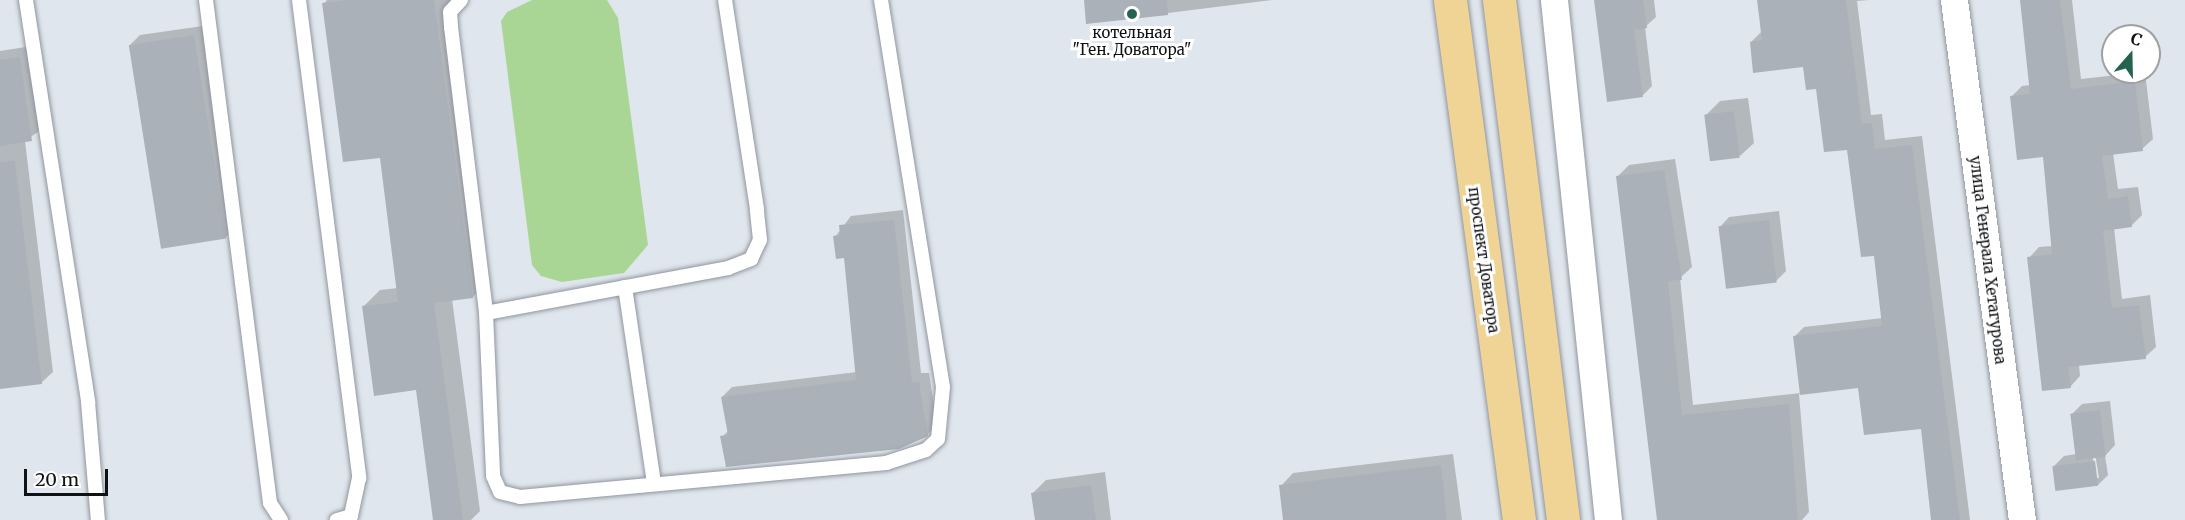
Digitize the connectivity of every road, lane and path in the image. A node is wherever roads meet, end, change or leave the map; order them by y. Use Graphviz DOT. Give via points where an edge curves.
graph roads {
  1 [pos="26,0"];
  2 [pos="206,0"];
  3 [pos="299,0"];
  4 [pos="461,0"];
  5 [pos="724,0"];
  6 [pos="881,0"];
  7 [pos="1450,0"];
  8 [pos="1499,0"];
  9 [pos="1554,0"];
  10 [pos="1954,0"];
  11 [pos="625,286"];
  12 [pos="486,313"];
  13 [pos="654,484"];
  14 [pos="98,520"];
  15 [pos="281,520"];
  16 [pos="338,520"];
  17 [pos="1519,520"];
  18 [pos="1563,520"];
  19 [pos="1608,520"];
  20 [pos="2022,520"];
  1 -- 14 [label="lane" via="88,402"];
  2 -- 15 [label="lane" via="270,502"];
  3 -- 16 [label="lane" via="359,478 351,516"];
  4 -- 12 [label="lane" via="450,12 451,27"];
  5 -- 11 [label="lane" via="759,240 751,259 728,268"];
  6 -- 13 [label="lane" via="943,387 938,439 926,450 886,462"];
  7 -- 17 [label="main road, проспект Доватора"];
  8 -- 18 [label="main road"];
  9 -- 19 [label="street"];
  10 -- 20 [label="street, улица Генерала Хетагурова"];
  11 -- 12 [label="lane"];
  11 -- 13 [label="lane"];
  12 -- 13 [label="lane" via="493,476 500,492 520,497"];
}
